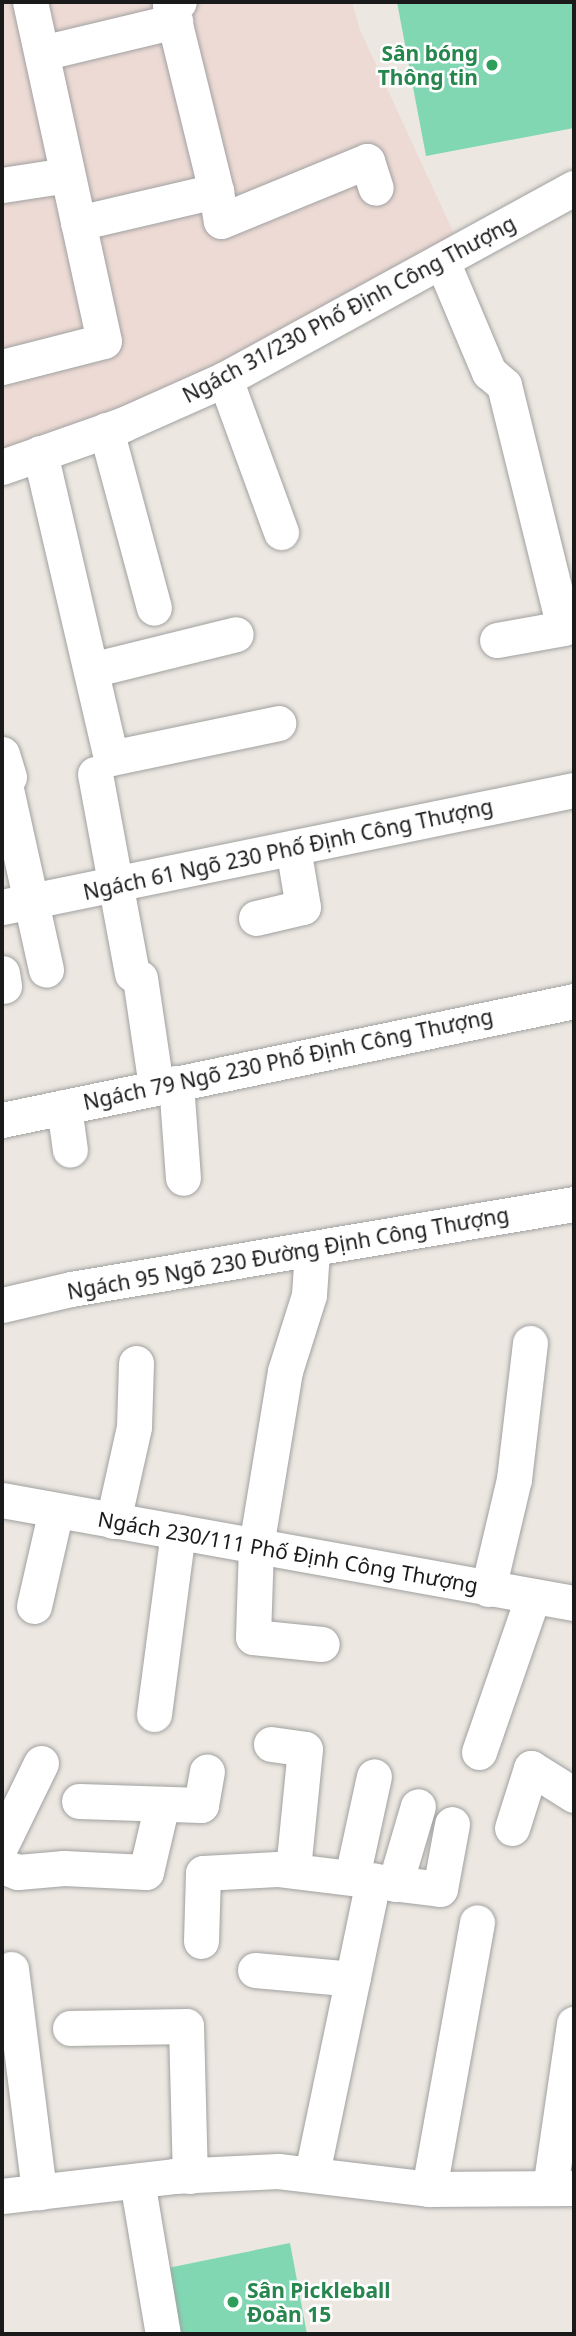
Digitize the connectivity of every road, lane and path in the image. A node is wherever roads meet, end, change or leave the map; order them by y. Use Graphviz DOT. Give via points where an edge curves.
graph roads {
  1 [pos="30,2"];
  2 [pos="177,11"];
  3 [pos="42,53"];
  4 [pos="67,174"];
  5 [pos="2,185"];
  6 [pos="376,188"];
  7 [pos="574,188"];
  8 [pos="216,191"];
  9 [pos="78,223"];
  10 [pos="442,261"];
  11 [pos="2,367"];
  12 [pos="225,379"];
  13 [pos="106,430"];
  14 [pos="40,453"];
  15 [pos="2,467"];
  16 [pos="281,532"];
  17 [pos="154,608"];
  18 [pos="236,634"];
  19 [pos="497,640"];
  20 [pos="91,670"];
  21 [pos="278,723"];
  22 [pos="5,773"];
  23 [pos="95,774"];
  24 [pos="574,790"];
  25 [pos="293,848"];
  26 [pos="115,885"];
  27 [pos="16,904"];
  28 [pos="256,918"];
  29 [pos="46,970"];
  30 [pos="574,1001"];
  31 [pos="166,1085"];
  32 [pos="64,1107"];
  33 [pos="2,1120"];
  34 [pos="70,1150"];
  35 [pos="183,1178"];
  36 [pos="574,1204"];
  37 [pos="312,1251"];
  38 [pos="2,1305"];
  39 [pos="530,1343"];
  40 [pos="136,1363"];
  41 [pos="2,1500"];
  42 [pos="56,1510"];
  43 [pos="113,1521"];
  44 [pos="178,1532"];
  45 [pos="256,1546"];
  46 [pos="488,1589"];
  47 [pos="533,1596"];
  48 [pos="574,1603"];
  49 [pos="34,1606"];
  50 [pos="322,1644"];
  51 [pos="154,1714"];
  52 [pos="271,1744"];
  53 [pos="479,1752"];
  54 [pos="41,1763"];
  55 [pos="206,1772"];
  56 [pos="374,1776"];
  57 [pos="574,1795"];
  58 [pos="79,1801"];
  59 [pos="162,1804"];
  60 [pos="418,1806"];
  61 [pos="452,1824"];
  62 [pos="512,1828"];
  63 [pos="2,1843"];
  64 [pos="2,1866"];
  65 [pos="293,1870"];
  66 [pos="374,1880"];
  67 [pos="477,1922"];
  68 [pos="201,1941"];
  69 [pos="12,1969"];
  70 [pos="255,1970"];
  71 [pos="353,1979"];
  72 [pos="574,2024"];
  73 [pos="70,2028"];
  74 [pos="312,2173"];
  75 [pos="190,2176"];
  76 [pos="137,2181"];
  77 [pos="562,2188"];
  78 [pos="429,2189"];
  79 [pos="39,2192"];
  80 [pos="2,2196"];
  81 [pos="163,2334"];
  1 -- 3 [label="street"];
  2 -- 3 [label="street"];
  2 -- 8 [label="street"];
  3 -- 4 [label="street"];
  4 -- 5 [label="street"];
  4 -- 9 [label="street"];
  6 -- 8 [label="street" via="367,161 221,221"];
  7 -- 10 [label="street, Ngách 31/230 Phố Định Công Thượng"];
  8 -- 9 [label="street"];
  9 -- 11 [label="street" via="104,341"];
  10 -- 12 [label="street, Ngách 31/230 Phố Định Công Thượng"];
  10 -- 19 [label="street" via="489,372 504,386 564,628"];
  12 -- 13 [label="street, Ngách 31/230 Phố Định Công Thượng"];
  12 -- 16 [label="street"];
  13 -- 14 [label="street, Ngách 31/230 Phố Định Công Thượng"];
  13 -- 17 [label="street"];
  14 -- 15 [label="street, Ngách 31/230 Phố Định Công Thượng"];
  14 -- 20 [label="street"];
  18 -- 20 [label="street"];
  20 -- 21 [label="street" via="111,758"];
  22 -- 27 [label="street"];
  23 -- 26 [label="street"];
  24 -- 25 [label="street, Ngách 61 Ngõ 230 Phố Định Công Thượng"];
  25 -- 26 [label="street, Ngách 61 Ngõ 230 Phố Định Công Thượng"];
  25 -- 28 [label="street" via="303,907"];
  26 -- 27 [label="street, Ngách 61 Ngõ 230 Phố Định Công Thượng"];
  26 -- 31 [label="street"];
  27 -- 29 [label="street"];
  30 -- 31 [label="street, Ngách 79 Ngõ 230 Phố Định Công Thượng"];
  31 -- 32 [label="street, Ngách 79 Ngõ 230 Phố Định Công Thượng"];
  31 -- 35 [label="street"];
  32 -- 33 [label="street, Ngách 79 Ngõ 230 Phố Định Công Thượng"];
  32 -- 34 [label="street"];
  36 -- 37 [label="street, Ngách 95 Ngõ 230 Đường Định Công Thượng"];
  37 -- 38 [label="street, Ngách 95 Ngõ 230 Đường Định Công Thượng" via="71,1289"];
  37 -- 45 [label="street" via="309,1295 285,1371"];
  39 -- 46 [label="street" via="514,1479"];
  40 -- 43 [label="street" via="134,1427"];
  41 -- 42 [label="street, Ngách 230/111 Phố Định Công Thượng"];
  42 -- 43 [label="street, Ngách 230/111 Phố Định Công Thượng"];
  42 -- 49 [label="street"];
  43 -- 44 [label="street, Ngách 230/111 Phố Định Công Thượng"];
  44 -- 45 [label="street, Ngách 230/111 Phố Định Công Thượng"];
  44 -- 51 [label="street"];
  45 -- 46 [label="street, Ngách 230/111 Phố Định Công Thượng"];
  45 -- 50 [label="street" via="254,1637"];
  46 -- 47 [label="street, Ngách 230/111 Phố Định Công Thượng"];
  47 -- 48 [label="street, Ngách 230/111 Phố Định Công Thượng"];
  47 -- 53 [label="street"];
  52 -- 65 [label="street" via="305,1749"];
  54 -- 63 [label="street"];
  55 -- 59 [label="street" via="201,1805"];
  56 -- 66 [label="street"];
  57 -- 62 [label="street" via="531,1768"];
  58 -- 59 [label="street"];
  59 -- 64 [label="street" via="146,1872 64,1868 18,1872"];
  60 -- 66 [label="street"];
  61 -- 66 [label="street" via="440,1889"];
  65 -- 66 [label="street"];
  65 -- 68 [label="street" via="203,1873"];
  66 -- 71 [label="street"];
  67 -- 78 [label="street"];
  69 -- 79 [label="street"];
  70 -- 71 [label="street"];
  71 -- 74 [label="street"];
  72 -- 77 [label="street"];
  73 -- 75 [label="street" via="186,2026"];
  74 -- 75 [label="street"];
  74 -- 78 [label="street"];
  75 -- 76 [label="street"];
  76 -- 79 [label="street"];
  76 -- 81 [label="street"];
  77 -- 78 [label="street"];
  79 -- 80 [label="street"];
}
